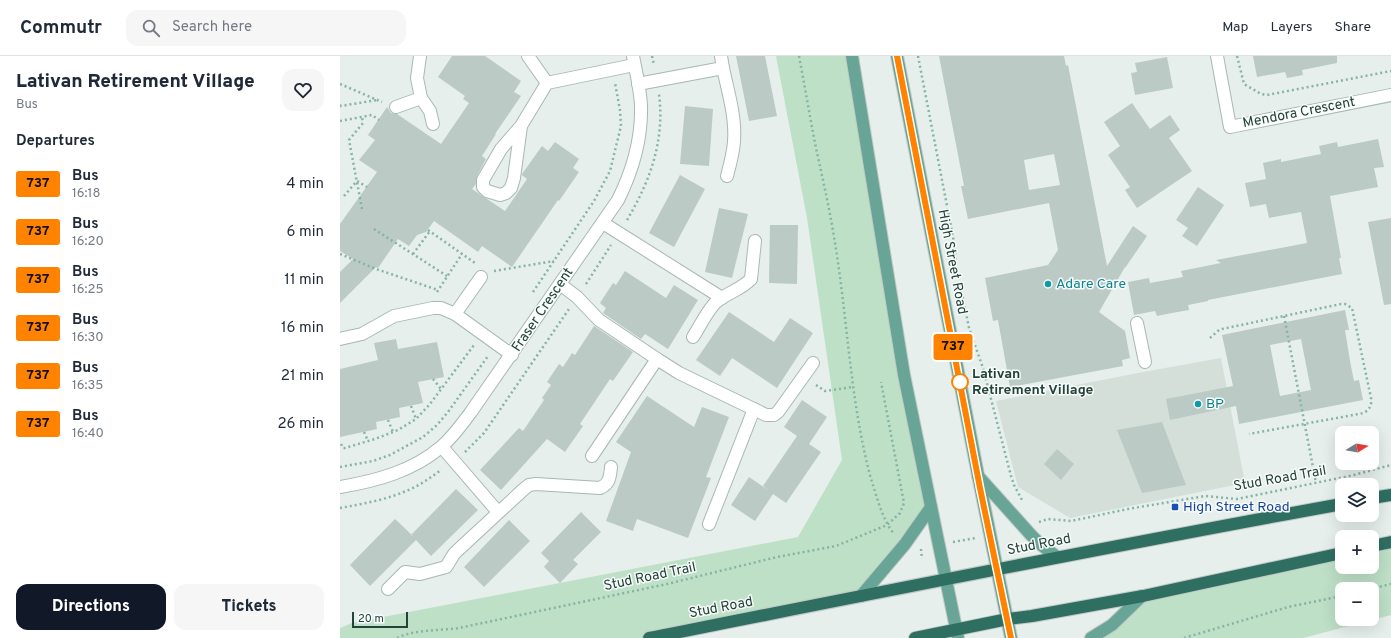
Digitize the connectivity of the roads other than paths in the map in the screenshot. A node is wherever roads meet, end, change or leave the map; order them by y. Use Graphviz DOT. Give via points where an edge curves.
graph roads {
  1 [pos="420,56"];
  2 [pos="528,56"];
  3 [pos="852,56"];
  4 [pos="897,56"];
  5 [pos="1217,56"];
  6 [pos="634,61"];
  7 [pos="722,62"];
  8 [pos="547,83"];
  9 [pos="638,84"];
  10 [pos="1391,95"];
  11 [pos="421,98"];
  12 [pos="396,107"];
  13 [pos="433,124"];
  14 [pos="521,126"];
  15 [pos="727,176"];
  16 [pos="603,223"];
  17 [pos="755,241"];
  18 [pos="484,274"];
  19 [pos="560,284"];
  20 [pos="722,298"];
  21 [pos="455,314"];
  22 [pos="1138,323"];
  23 [pos="693,337"];
  24 [pos="340,339"];
  25 [pos="512,355"];
  26 [pos="657,359"];
  27 [pos="1145,362"];
  28 [pos="813,363"];
  29 [pos="754,409"];
  30 [pos="442,447"];
  31 [pos="592,456"];
  32 [pos="611,467"];
  33 [pos="978,475"];
  34 [pos="340,487"];
  35 [pos="1390,495"];
  36 [pos="1379,497"];
  37 [pos="1335,505"];
  38 [pos="931,507"];
  39 [pos="498,512"];
  40 [pos="709,524"];
  41 [pos="1391,542"];
  42 [pos="1379,545"];
  43 [pos="1335,555"];
  44 [pos="1057,557"];
  45 [pos="997,568"];
  46 [pos="946,579"];
  47 [pos="388,589"];
  48 [pos="861,596"];
  49 [pos="1142,596"];
  50 [pos="1008,619"];
  51 [pos="957,634"];
  52 [pos="649,638"];
  53 [pos="915,638"];
  54 [pos="1011,638"];
  55 [pos="1091,638"];
  1 -- 11 [label="street" via="417,78"];
  2 -- 8 [label="street"];
  3 -- 38 [label="main road" via="904,375"];
  4 -- 33 [label="main road, High Street Road"];
  5 -- 10 [label="street, Mendora Crescent" via="1230,127"];
  6 -- 8 [label="street"];
  6 -- 9 [label="street, Fraser Crescent"];
  7 -- 9 [label="street"];
  7 -- 15 [label="street" via="734,133 734,149"];
  8 -- 14 [label="street"];
  9 -- 16 [label="street, Fraser Crescent" via="641,120 636,154 625,186"];
  11 -- 12 [label="street"];
  11 -- 13 [label="street" via="430,112"];
  14 -- 14 [label="street" via="511,188 500,195 487,191 483,187 483,180 501,149"];
  16 -- 19 [label="street, Fraser Crescent"];
  16 -- 20 [label="street"];
  17 -- 20 [label="street" via="751,279"];
  18 -- 21 [label="street"];
  19 -- 25 [label="street, Fraser Crescent"];
  19 -- 26 [label="street" via="577,296 599,320"];
  20 -- 23 [label="street" via="714,304"];
  21 -- 24 [label="street" via="435,308 394,316 362,334"];
  21 -- 25 [label="street"];
  22 -- 27 [label="street"];
  25 -- 30 [label="street, Fraser Crescent" via="458,430"];
  26 -- 29 [label="street" via="679,373"];
  26 -- 31 [label="street"];
  28 -- 29 [label="street" via="774,415 766,415"];
  29 -- 40 [label="street"];
  30 -- 34 [label="street, Fraser Crescent" via="424,460 391,476"];
  30 -- 39 [label="street"];
  32 -- 39 [label="street" via="610,479 603,487 529,485"];
  33 -- 44 [label="main road" via="1031,536"];
  33 -- 45 [label="main road, High Street Road"];
  35 -- 36 [label="highway"];
  37 -- 44 [label="highway, Stud Road"];
  38 -- 46 [label="main road"];
  38 -- 48 [label="main road" via="905,544"];
  39 -- 47 [label="street" via="454,554 446,567 420,574 405,572"];
  41 -- 42 [label="highway"];
  43 -- 49 [label="highway"];
  44 -- 45 [label="highway, Stud Road"];
  45 -- 46 [label="highway, Stud Road"];
  45 -- 50 [label="main road, High Street Road"];
  46 -- 48 [label="highway, Stud Road"];
  46 -- 51 [label="main road"];
  48 -- 52 [label="highway, Stud Road"];
  49 -- 50 [label="highway"];
  49 -- 55 [label="main road" via="1112,625"];
  50 -- 51 [label="highway"];
  50 -- 54 [label="main road, High Street Road"];
  51 -- 53 [label="highway"];
}
